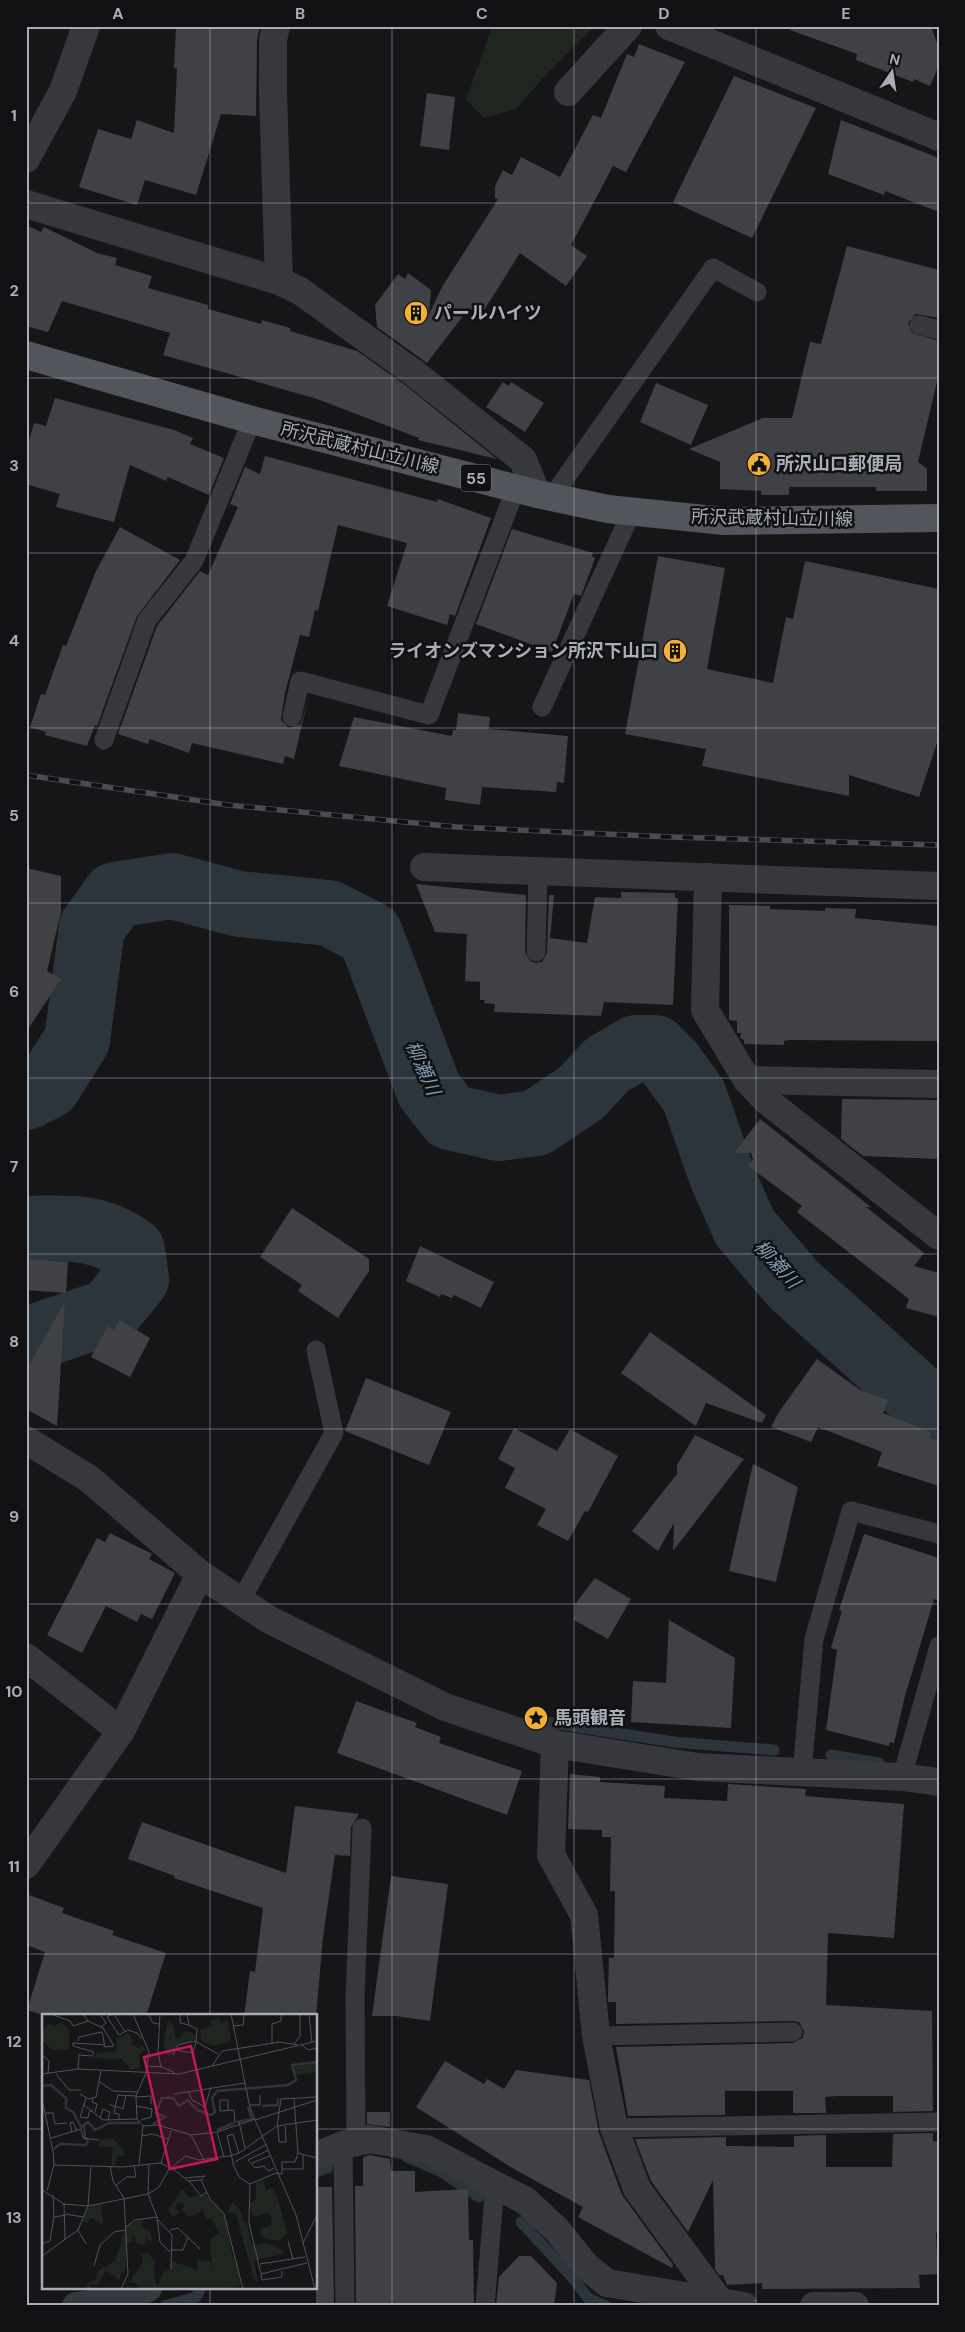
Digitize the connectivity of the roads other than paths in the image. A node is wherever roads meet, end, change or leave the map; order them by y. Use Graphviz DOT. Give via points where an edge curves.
graph roads {
  1 [pos="86,26"];
  2 [pos="276,26"];
  3 [pos="628,26"];
  4 [pos="669,26"];
  5 [pos="568,92"];
  6 [pos="939,137"];
  7 [pos="26,160"];
  8 [pos="26,204"];
  9 [pos="279,281"];
  10 [pos="757,292"];
  11 [pos="919,325"];
  12 [pos="939,330"];
  13 [pos="26,355"];
  14 [pos="252,420"];
  15 [pos="535,493"];
  16 [pos="632,512"];
  17 [pos="939,518"];
  18 [pos="542,707"];
  19 [pos="292,717"];
  20 [pos="104,740"];
  21 [pos="424,867"];
  22 [pos="538,872"];
  23 [pos="708,877"];
  24 [pos="939,886"];
  25 [pos="536,952"];
  26 [pos="747,1080"];
  27 [pos="939,1084"];
  28 [pos="939,1236"];
  29 [pos="316,1350"];
  30 [pos="26,1440"];
  31 [pos="939,1534"];
  32 [pos="200,1574"];
  33 [pos="240,1602"];
  34 [pos="939,1646"];
  35 [pos="26,1657"];
  36 [pos="121,1731"];
  37 [pos="555,1744"];
  38 [pos="802,1772"];
  39 [pos="902,1777"];
  40 [pos="939,1782"];
  41 [pos="362,1828"];
  42 [pos="26,1865"];
  43 [pos="793,2032"];
  44 [pos="596,2036"];
  45 [pos="939,2122"];
  46 [pos="614,2128"];
  47 [pos="350,2143"];
  48 [pos="318,2155"];
  49 [pos="495,2184"];
  50 [pos="144,2290"];
  51 [pos="656,2298"];
  52 [pos="732,2304"];
  53 [pos="76,2306"];
  54 [pos="346,2306"];
  55 [pos="485,2306"];
  1 -- 7 [label="street" via="63,91"];
  2 -- 9 [label="street" via="273,94"];
  3 -- 5 [label="street"];
  4 -- 6 [label="street"];
  8 -- 9 [label="street"];
  9 -- 15 [label="street" via="300,291 414,373 523,460"];
  10 -- 15 [label="lane" via="713,268"];
  11 -- 12 [label="lane"];
  13 -- 14 [label="main road, 所沢武蔵村山立川線 / 55"];
  14 -- 15 [label="main road, 所沢武蔵村山立川線 / 55"];
  14 -- 20 [label="lane" via="194,561 147,620"];
  15 -- 16 [label="main road, 所沢武蔵村山立川線 / 55"];
  15 -- 19 [label="lane" via="429,715 300,681"];
  16 -- 17 [label="main road, 所沢武蔵村山立川線 / 55" via="724,521"];
  16 -- 18 [label="lane"];
  21 -- 22 [label="street"];
  22 -- 23 [label="street"];
  22 -- 25 [label="lane"];
  23 -- 24 [label="street"];
  23 -- 26 [label="street" via="705,1010"];
  26 -- 27 [label="street"];
  26 -- 28 [label="street" via="767,1101"];
  29 -- 33 [label="lane" via="334,1433"];
  30 -- 32 [label="street" via="88,1478"];
  31 -- 38 [label="lane" via="851,1511 814,1639"];
  32 -- 33 [label="street"];
  32 -- 36 [label="street"];
  33 -- 37 [label="street" via="445,1706"];
  34 -- 39 [label="lane"];
  35 -- 36 [label="street"];
  36 -- 42 [label="street"];
  37 -- 38 [label="street" via="698,1767"];
  37 -- 44 [label="street" via="551,1855 584,1915"];
  38 -- 39 [label="street"];
  39 -- 40 [label="street"];
  41 -- 47 [label="lane"];
  43 -- 44 [label="lane"];
  44 -- 46 [label="street"];
  45 -- 46 [label="lane"];
  46 -- 52 [label="street" via="637,2189"];
  47 -- 48 [label="street"];
  47 -- 49 [label="street" via="370,2139 426,2149"];
  47 -- 54 [label="lane"];
  49 -- 51 [label="street" via="542,2214 586,2266 607,2283"];
  49 -- 55 [label="lane"];
  50 -- 53 [label="street" via="129,2298"];
  51 -- 52 [label="street"];
}
